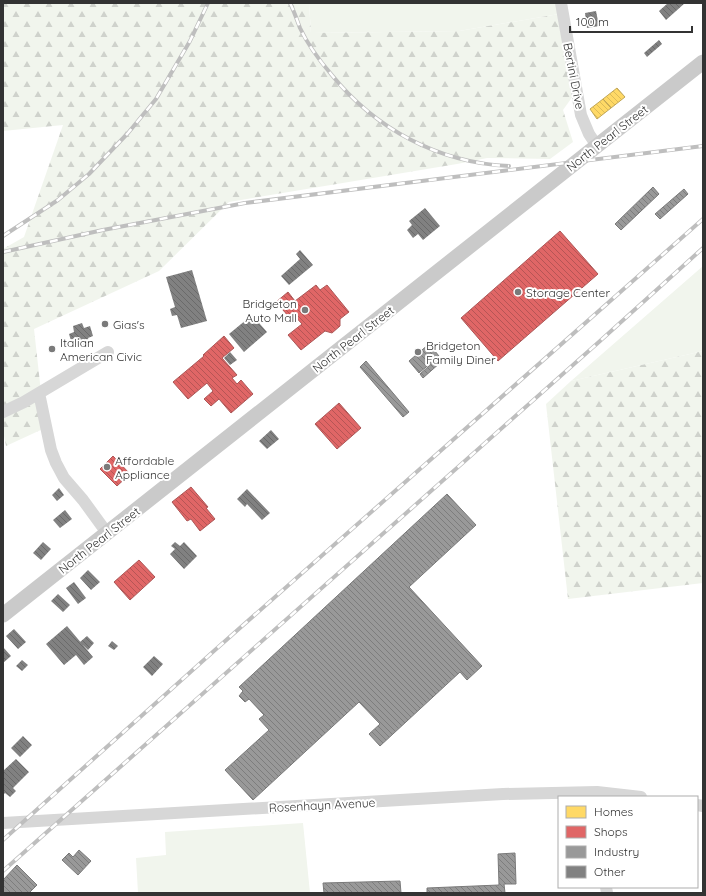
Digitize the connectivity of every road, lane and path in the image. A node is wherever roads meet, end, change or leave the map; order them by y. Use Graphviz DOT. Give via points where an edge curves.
graph roads {
  1 [pos="561,3"];
  2 [pos="703,62"];
  3 [pos="597,146"];
  4 [pos="108,352"];
  5 [pos="39,393"];
  6 [pos="3,412"];
  7 [pos="107,533"];
  8 [pos="3,616"];
  9 [pos="598,794"];
  10 [pos="627,796"];
  11 [pos="3,823"];
  1 -- 3 [label="street, Bertini Drive" via="582,115"];
  2 -- 3 [label="main road, North Pearl Street"];
  3 -- 7 [label="main road, North Pearl Street"];
  4 -- 5 [label="street"];
  5 -- 6 [label="street"];
  5 -- 7 [label="street" via="56,463 64,478"];
  7 -- 8 [label="main road, North Pearl Street"];
  9 -- 10 [label="street, Rosenhayn Avenue"];
  9 -- 11 [label="street, Rosenhayn Avenue" via="503,794"];
}
